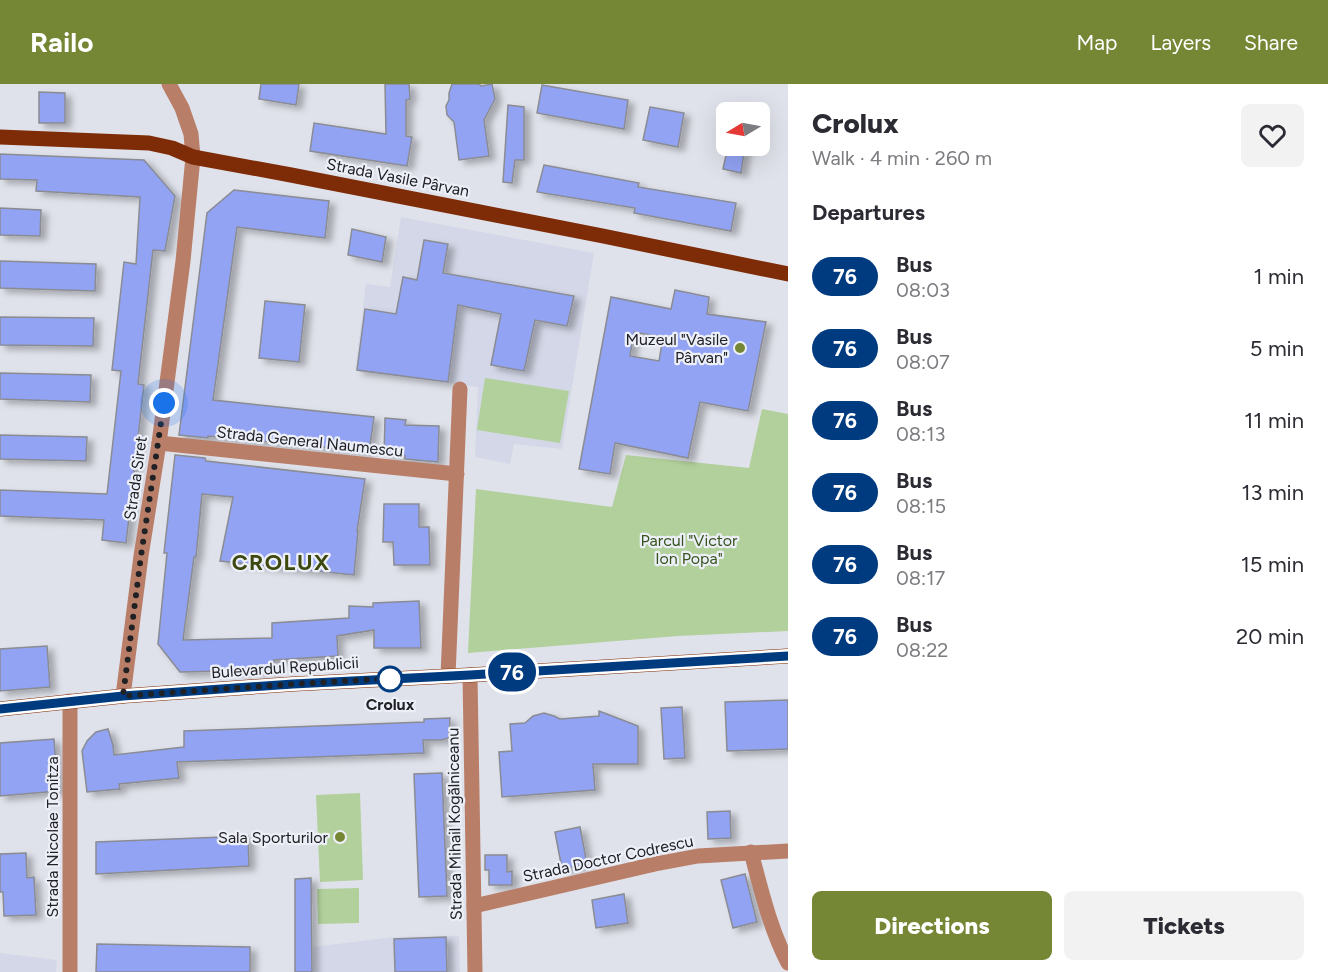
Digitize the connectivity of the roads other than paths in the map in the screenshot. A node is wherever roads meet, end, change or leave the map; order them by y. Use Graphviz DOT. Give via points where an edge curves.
graph roads {
  1 [pos="169,84"];
  2 [pos="0,137"];
  3 [pos="193,157"];
  4 [pos="788,274"];
  5 [pos="460,389"];
  6 [pos="159,443"];
  7 [pos="457,474"];
  8 [pos="788,656"];
  9 [pos="470,675"];
  10 [pos="448,676"];
  11 [pos="123,696"];
  12 [pos="70,701"];
  13 [pos="0,709"];
  14 [pos="788,850"];
  15 [pos="751,852"];
  16 [pos="474,906"];
  17 [pos="788,963"];
  18 [pos="70,972"];
  19 [pos="475,972"];
  1 -- 3 [label="street, Strada Siret" via="191,134"];
  2 -- 3 [label="main road, Strada Vasile Pârvan" via="149,143"];
  3 -- 4 [label="main road, Strada Vasile Pârvan"];
  3 -- 6 [label="street, Strada Siret"];
  5 -- 7 [label="street"];
  6 -- 7 [label="street, Strada General Naumescu"];
  6 -- 11 [label="street, Strada Siret"];
  7 -- 10 [label="street"];
  8 -- 9 [label="main road, Bulevardul Republicii"];
  9 -- 10 [label="main road, Bulevardul Republicii"];
  9 -- 16 [label="street, Strada Mihail Kogălniceanu"];
  10 -- 11 [label="main road, Bulevardul Republicii"];
  11 -- 12 [label="main road, Bulevardul Republicii"];
  12 -- 13 [label="main road, Bulevardul Republicii"];
  12 -- 18 [label="street, Strada Nicolae Tonitza"];
  14 -- 15 [label="street, Strada Doctor Codrescu"];
  15 -- 16 [label="street, Strada Doctor Codrescu" via="655,864"];
  15 -- 17 [label="street"];
  16 -- 19 [label="street, Strada Mihail Kogălniceanu"];
}
